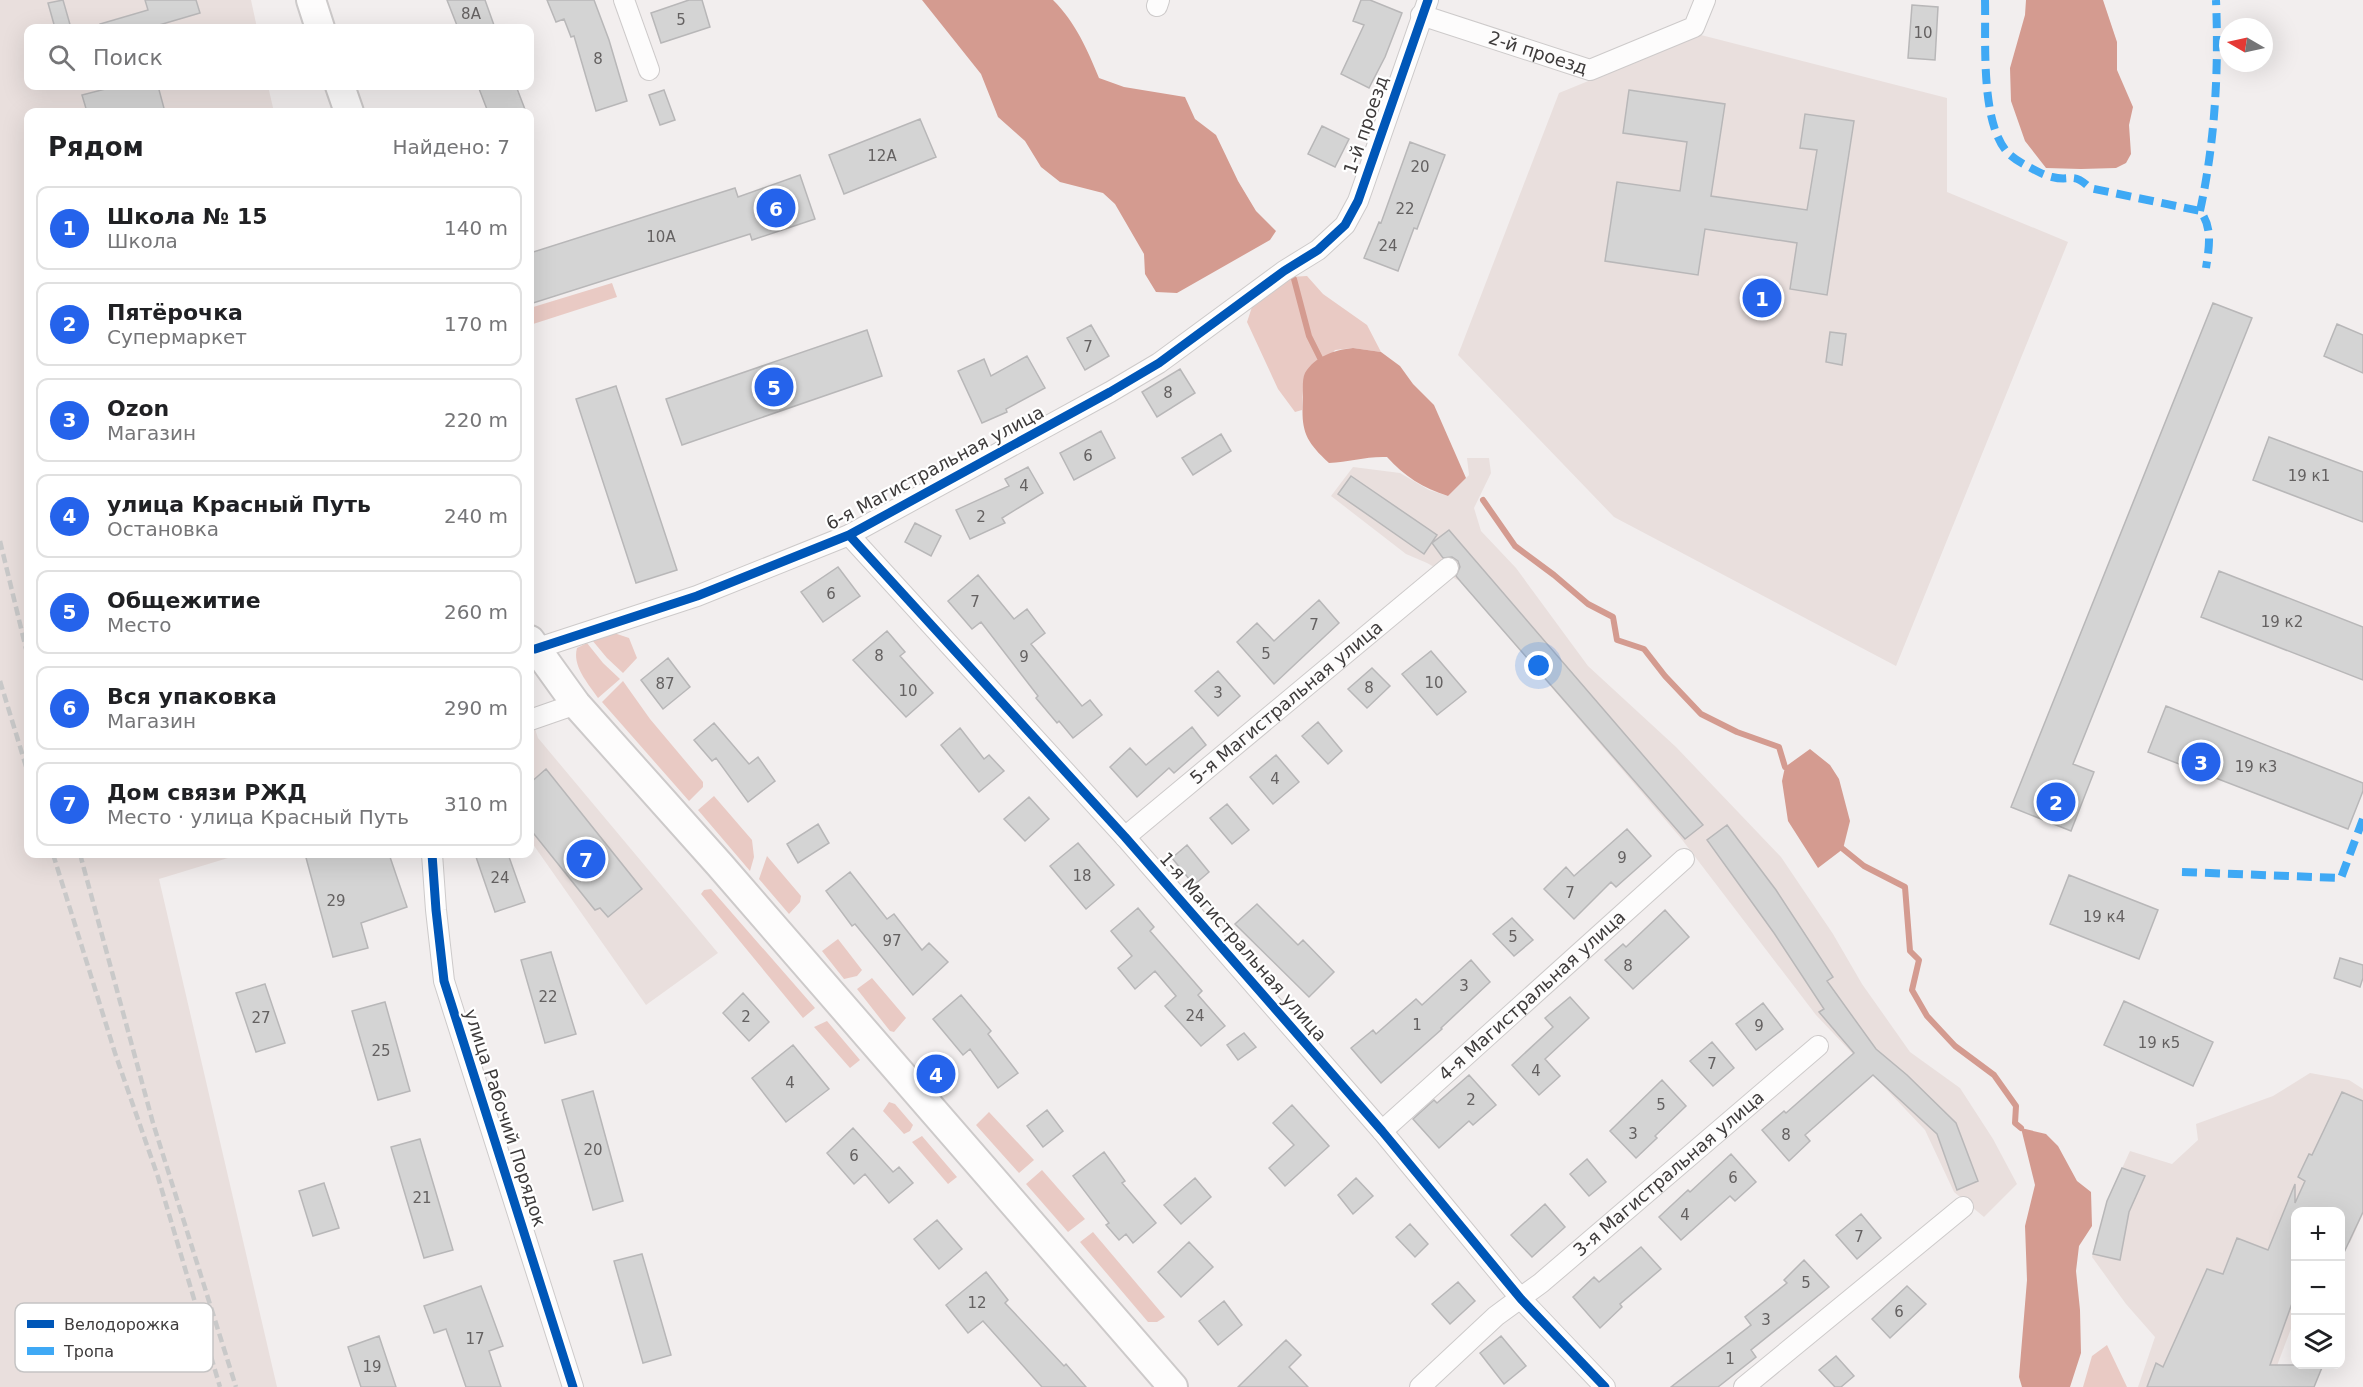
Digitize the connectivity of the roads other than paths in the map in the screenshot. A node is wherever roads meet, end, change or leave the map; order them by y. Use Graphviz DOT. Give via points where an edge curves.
graph roads {
  1 [pos="311,0"];
  2 [pos="624,0"];
  3 [pos="1705,0"];
  4 [pos="1424,8"];
  5 [pos="319,24"];
  6 [pos="649,70"];
  7 [pos="341,90"];
  8 [pos="348,108"];
  9 [pos="1318,250"];
  10 [pos="849,535"];
  11 [pos="1448,568"];
  12 [pos="534,644"];
  13 [pos="534,648"];
  14 [pos="576,704"];
  15 [pos="534,719"];
  16 [pos="1125,837"];
  17 [pos="432,858"];
  18 [pos="1683,859"];
  19 [pos="1818,1046"];
  20 [pos="1382,1131"];
  21 [pos="1963,1206"];
  22 [pos="1521,1299"];
  23 [pos="573,1387"];
  24 [pos="1173,1387"];
  25 [pos="1420,1387"];
  26 [pos="1605,1387"];
  27 [pos="1744,1387"];
  1 -- 5 [label="main road"];
  2 -- 6 [label="street"];
  3 -- 4 [label="street, 2-й проезд" via="1694,27 1590,70"];
  4 -- 9 [label="street, 1-й проезд" via="1358,201 1346,225"];
  7 -- 8 [label="main road"];
  9 -- 10 [label="street, 6-я Магистральная улица" via="1159,363 1110,393"];
  10 -- 12 [label="street, 6-я Магистральная улица" via="697,596"];
  10 -- 16 [label="street, 1-я Магистральная улица"];
  11 -- 16 [label="street, 5-я Магистральная улица"];
  13 -- 14 [label="main road"];
  14 -- 15 [label="street"];
  14 -- 24 [label="main road"];
  16 -- 20 [label="street, 1-я Магистральная улица"];
  17 -- 23 [label="street, улица Рабочий Порядок" via="444,981"];
  18 -- 20 [label="street, 4-я Магистральная улица"];
  19 -- 22 [label="street, 3-я Магистральная улица"];
  20 -- 22 [label="street, 1-я Магистральная улица"];
  21 -- 27 [label="street"];
  22 -- 25 [label="street, 3-я Магистральная улица" via="1496,1316"];
  22 -- 26 [label="street, 1-я Магистральная улица"];
}
